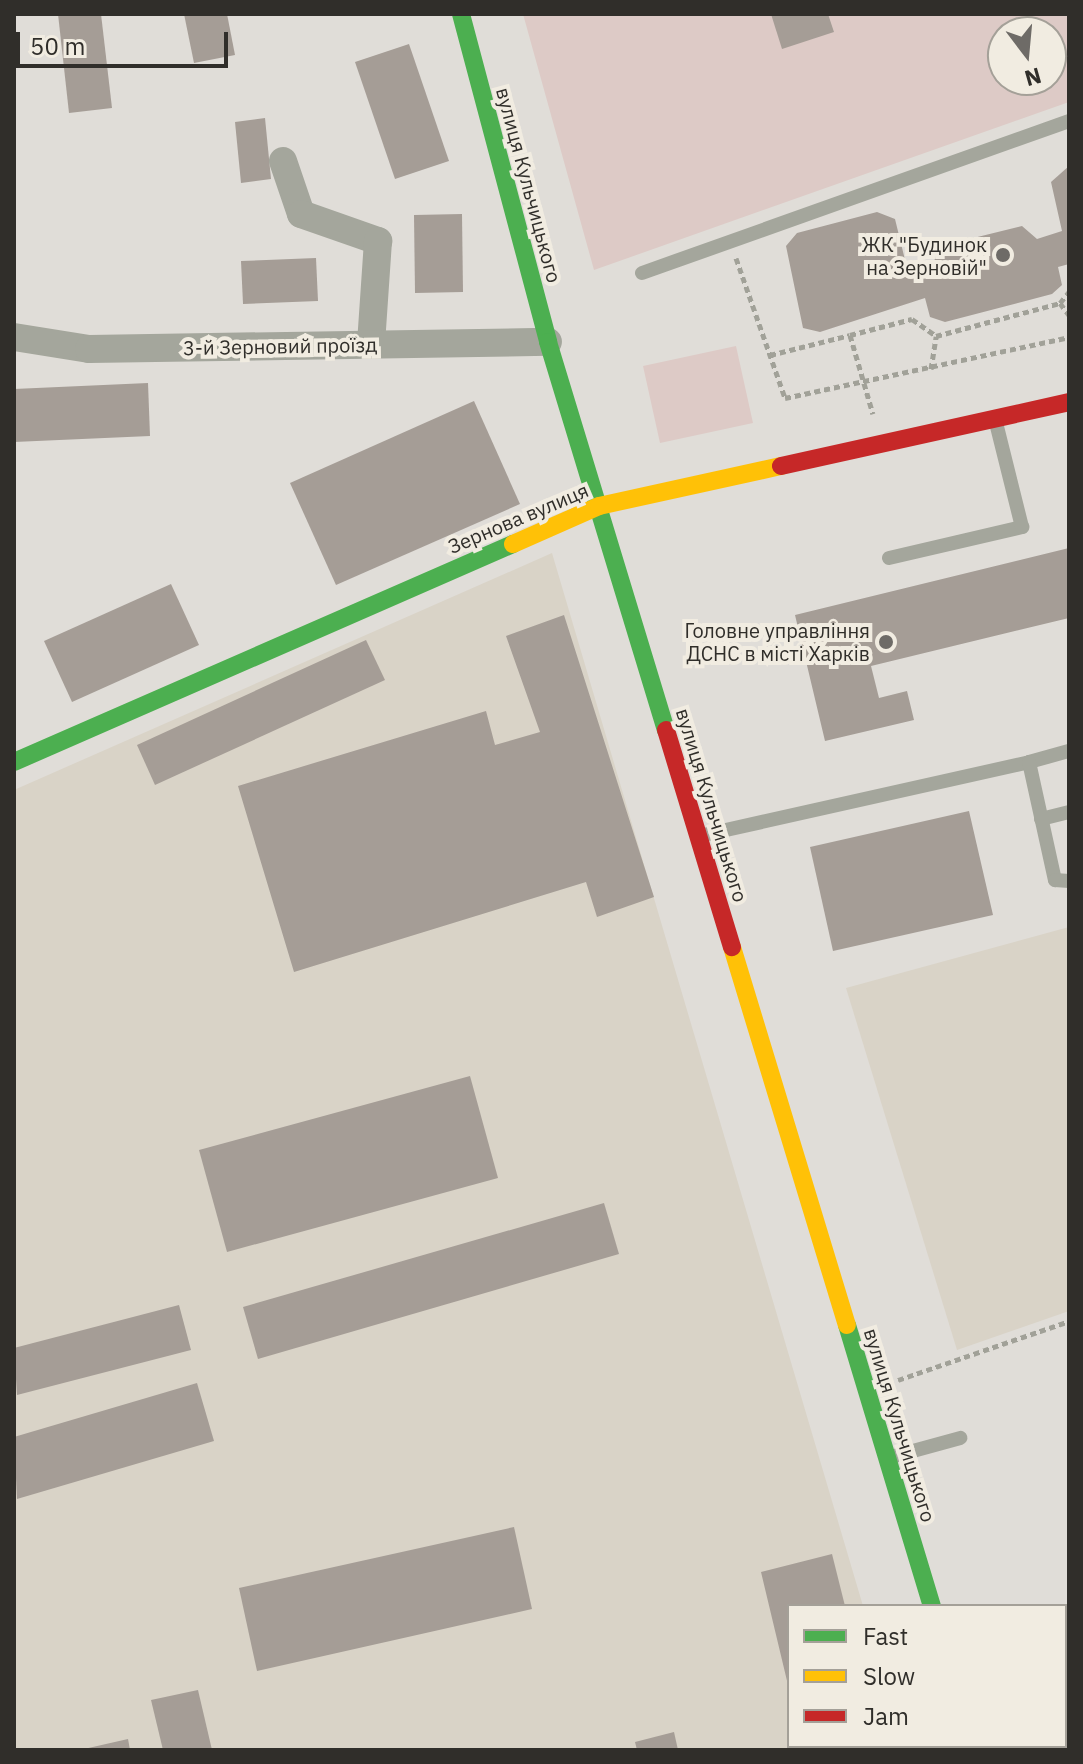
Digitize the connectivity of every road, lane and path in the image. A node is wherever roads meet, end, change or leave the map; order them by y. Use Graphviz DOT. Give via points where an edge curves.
graph roads {
  1 [pos="461,14"];
  2 [pos="1069,121"];
  3 [pos="283,161"];
  4 [pos="730,242"];
  5 [pos="642,273"];
  6 [pos="1069,292"];
  7 [pos="1060,303"];
  8 [pos="1069,315"];
  9 [pos="850,335"];
  10 [pos="936,336"];
  11 [pos="14,337"];
  12 [pos="1069,337"];
  13 [pos="548,342"];
  14 [pos="371,344"];
  15 [pos="770,355"];
  16 [pos="931,369"];
  17 [pos="864,382"];
  18 [pos="1069,402"];
  19 [pos="873,415"];
  20 [pos="995,419"];
  21 [pos="599,506"];
  22 [pos="889,558"];
  23 [pos="1069,751"];
  24 [pos="14,762"];
  25 [pos="1029,762"];
  26 [pos="1069,812"];
  27 [pos="1041,819"];
  28 [pos="699,836"];
  29 [pos="1069,881"];
  30 [pos="1069,1321"];
  31 [pos="866,1390"];
  32 [pos="960,1438"];
  33 [pos="887,1459"];
  34 [pos="931,1604"];
  1 -- 13 [label="street, вулиця Кульчицького"];
  2 -- 4 [label="lane"];
  3 -- 14 [label="street" via="301,214 378,241"];
  4 -- 5 [label="lane"];
  4 -- 15 [label="path"];
  6 -- 7 [label="path"];
  7 -- 8 [label="path"];
  7 -- 10 [label="path"];
  9 -- 10 [label="path" via="912,319"];
  9 -- 15 [label="path"];
  9 -- 17 [label="path"];
  10 -- 16 [label="path"];
  11 -- 14 [label="street, 3-й Зерновий проїзд" via="89,349"];
  12 -- 16 [label="path"];
  13 -- 14 [label="street, 3-й Зерновий проїзд"];
  13 -- 21 [label="street, вулиця Кульчицького"];
  15 -- 17 [label="path" via="785,398"];
  16 -- 17 [label="path"];
  17 -- 19 [label="path"];
  18 -- 20 [label="street, Зернова вулиця"];
  20 -- 21 [label="street, Зернова вулиця"];
  20 -- 22 [label="lane" via="1022,527"];
  21 -- 24 [label="street, Зернова вулиця"];
  21 -- 28 [label="street, вулиця Кульчицького"];
  23 -- 25 [label="lane"];
  25 -- 27 [label="lane"];
  25 -- 28 [label="lane"];
  26 -- 27 [label="lane"];
  27 -- 29 [label="lane" via="1055,880"];
  28 -- 31 [label="street, вулиця Кульчицького"];
  30 -- 31 [label="path"];
  31 -- 33 [label="street, вулиця Кульчицького"];
  32 -- 33 [label="lane"];
  33 -- 34 [label="street, вулиця Кульчицького"];
}
